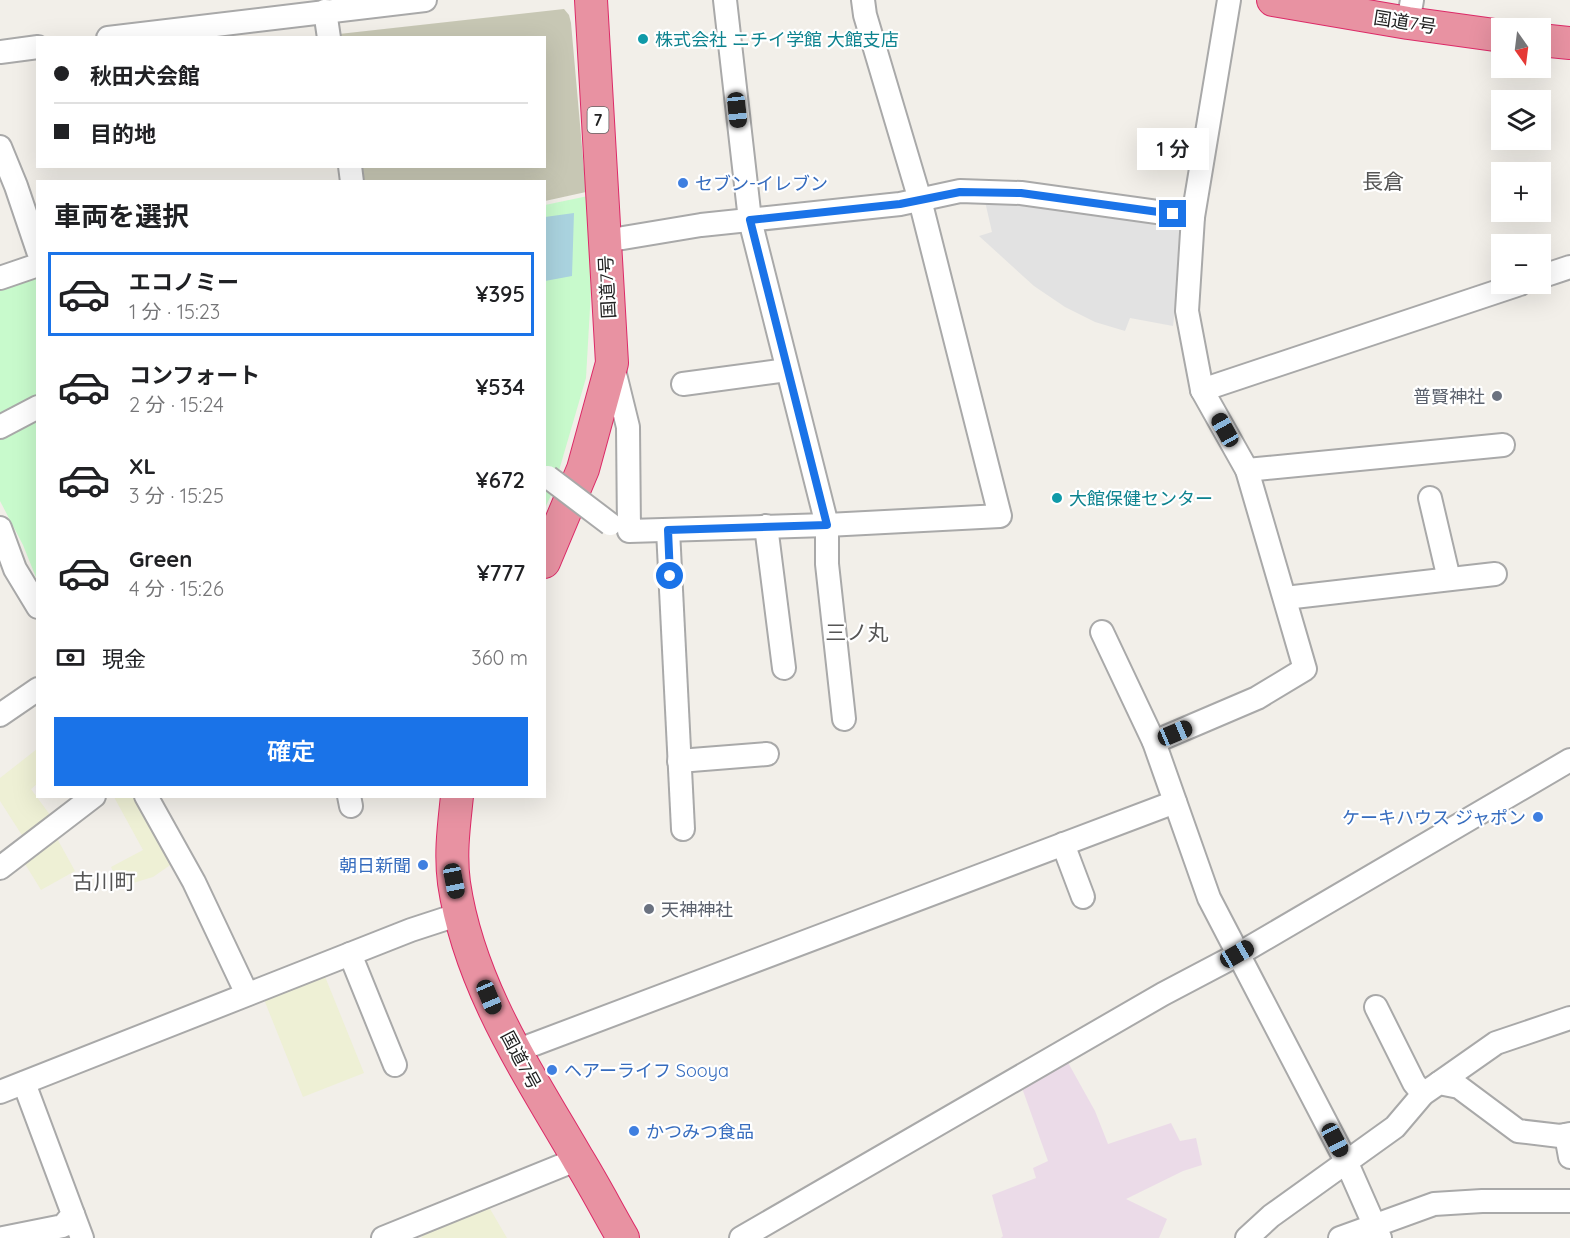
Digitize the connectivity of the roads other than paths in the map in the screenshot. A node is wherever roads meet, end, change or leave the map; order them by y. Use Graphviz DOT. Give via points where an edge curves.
graph roads {
  1 [pos="424,0"];
  2 [pos="591,0"];
  3 [pos="725,0"];
  4 [pos="863,0"];
  5 [pos="1229,0"];
  6 [pos="1273,0"];
  7 [pos="325,11"];
  8 [pos="1410,12"];
  9 [pos="1491,33"];
  10 [pos="124,36"];
  11 [pos="329,36"];
  12 [pos="1551,41"];
  13 [pos="1570,43"];
  14 [pos="36,47"];
  15 [pos="0,52"];
  16 [pos="0,147"];
  17 [pos="920,200"];
  18 [pos="1193,217"];
  19 [pos="750,220"];
  20 [pos="605,241"];
  21 [pos="36,245"];
  22 [pos="36,266"];
  23 [pos="1570,267"];
  24 [pos="1551,273"];
  25 [pos="0,278"];
  26 [pos="1491,294"];
  27 [pos="612,363"];
  28 [pos="788,370"];
  29 [pos="684,384"];
  30 [pos="1202,390"];
  31 [pos="36,408"];
  32 [pos="0,427"];
  33 [pos="1503,445"];
  34 [pos="1247,470"];
  35 [pos="548,477"];
  36 [pos="1430,498"];
  37 [pos="827,525"];
  38 [pos="766,526"];
  39 [pos="619,527"];
  40 [pos="0,528"];
  41 [pos="668,530"];
  42 [pos="546,557"];
  43 [pos="1495,574"];
  44 [pos="1449,579"];
  45 [pos="1285,598"];
  46 [pos="36,604"];
  47 [pos="1102,632"];
  48 [pos="784,668"];
  49 [pos="36,690"];
  50 [pos="0,715"];
  51 [pos="844,719"];
  52 [pos="1154,742"];
  53 [pos="767,754"];
  54 [pos="1570,760"];
  55 [pos="679,761"];
  56 [pos="91,798"];
  57 [pos="147,798"];
  58 [pos="457,798"];
  59 [pos="1175,802"];
  60 [pos="683,829"];
  61 [pos="1063,844"];
  62 [pos="0,868"];
  63 [pos="1083,897"];
  64 [pos="460,914"];
  65 [pos="350,954"];
  66 [pos="1237,954"];
  67 [pos="247,994"];
  68 [pos="1376,1007"];
  69 [pos="1570,1018"];
  70 [pos="516,1051"];
  71 [pos="395,1065"];
  72 [pos="24,1083"];
  73 [pos="1431,1089"];
  74 [pos="0,1092"];
  75 [pos="1568,1135"];
  76 [pos="1570,1157"];
  77 [pos="579,1159"];
  78 [pos="1346,1161"];
  79 [pos="1570,1201"];
  80 [pos="73,1214"];
  81 [pos="1377,1231"];
  82 [pos="3,1238"];
  83 [pos="82,1238"];
  84 [pos="383,1238"];
  85 [pos="623,1238"];
  86 [pos="741,1238"];
  87 [pos="1247,1238"];
  88 [pos="1340,1238"];
  1 -- 7 [label="street"];
  2 -- 20 [label="highway, 国道7号 / 7"];
  3 -- 19 [label="street"];
  4 -- 17 [label="street"];
  5 -- 18 [label="street"];
  6 -- 8 [label="highway, 国道7号"];
  7 -- 10 [label="street"];
  7 -- 11 [label="street"];
  8 -- 9 [label="highway, 国道7号"];
  12 -- 13 [label="highway"];
  14 -- 15 [label="street"];
  16 -- 21 [label="street"];
  17 -- 18 [label="street" via="960,192 1021,193"];
  17 -- 19 [label="street"];
  17 -- 37 [label="street" via="1000,516"];
  18 -- 30 [label="street" via="1187,311"];
  19 -- 20 [label="street"];
  19 -- 28 [label="street"];
  20 -- 27 [label="highway, 国道7号 / 7"];
  22 -- 25 [label="street"];
  23 -- 24 [label="street"];
  26 -- 30 [label="street"];
  27 -- 39 [label="street" via="628,427"];
  27 -- 42 [label="highway, 国道7号 / 7" via="583,469"];
  28 -- 29 [label="street"];
  28 -- 37 [label="street"];
  30 -- 34 [label="street"];
  31 -- 32 [label="street"];
  33 -- 34 [label="street"];
  34 -- 45 [label="street"];
  35 -- 39 [label="street, bridge"];
  36 -- 44 [label="street"];
  37 -- 38 [label="street"];
  37 -- 51 [label="street" via="827,564"];
  38 -- 41 [label="street"];
  38 -- 48 [label="street"];
  39 -- 41 [label="street"];
  40 -- 46 [label="street" via="15,569"];
  41 -- 55 [label="street"];
  43 -- 44 [label="street"];
  44 -- 45 [label="street"];
  45 -- 52 [label="street" via="1305,669 1257,698"];
  47 -- 52 [label="street"];
  49 -- 50 [label="street"];
  52 -- 59 [label="street"];
  53 -- 55 [label="street"];
  54 -- 66 [label="street"];
  55 -- 60 [label="street"];
  56 -- 62 [label="street"];
  57 -- 67 [label="street" via="194,882"];
  58 -- 64 [label="highway, 国道7号" via="452,841"];
  59 -- 61 [label="street"];
  59 -- 66 [label="street" via="1209,898"];
  61 -- 63 [label="street"];
  61 -- 70 [label="street"];
  64 -- 65 [label="street"];
  64 -- 70 [label="highway, 国道7号" via="480,975"];
  65 -- 67 [label="street"];
  65 -- 71 [label="street"];
  66 -- 78 [label="street"];
  66 -- 86 [label="street"];
  67 -- 72 [label="street"];
  68 -- 73 [label="street" via="1414,1083"];
  69 -- 73 [label="street" via="1496,1043"];
  70 -- 77 [label="highway, 国道7号"];
  72 -- 74 [label="street"];
  72 -- 80 [label="street"];
  73 -- 75 [label="street" via="1460,1087 1518,1131"];
  73 -- 78 [label="street" via="1395,1127"];
  75 -- 76 [label="street"];
  77 -- 84 [label="street"];
  77 -- 85 [label="highway, 国道7号"];
  78 -- 81 [label="street"];
  78 -- 87 [label="street" via="1270,1216"];
  79 -- 81 [label="street" via="1434,1204"];
  80 -- 82 [label="street" via="63,1226"];
  80 -- 83 [label="street"];
  81 -- 88 [label="street"];
}
